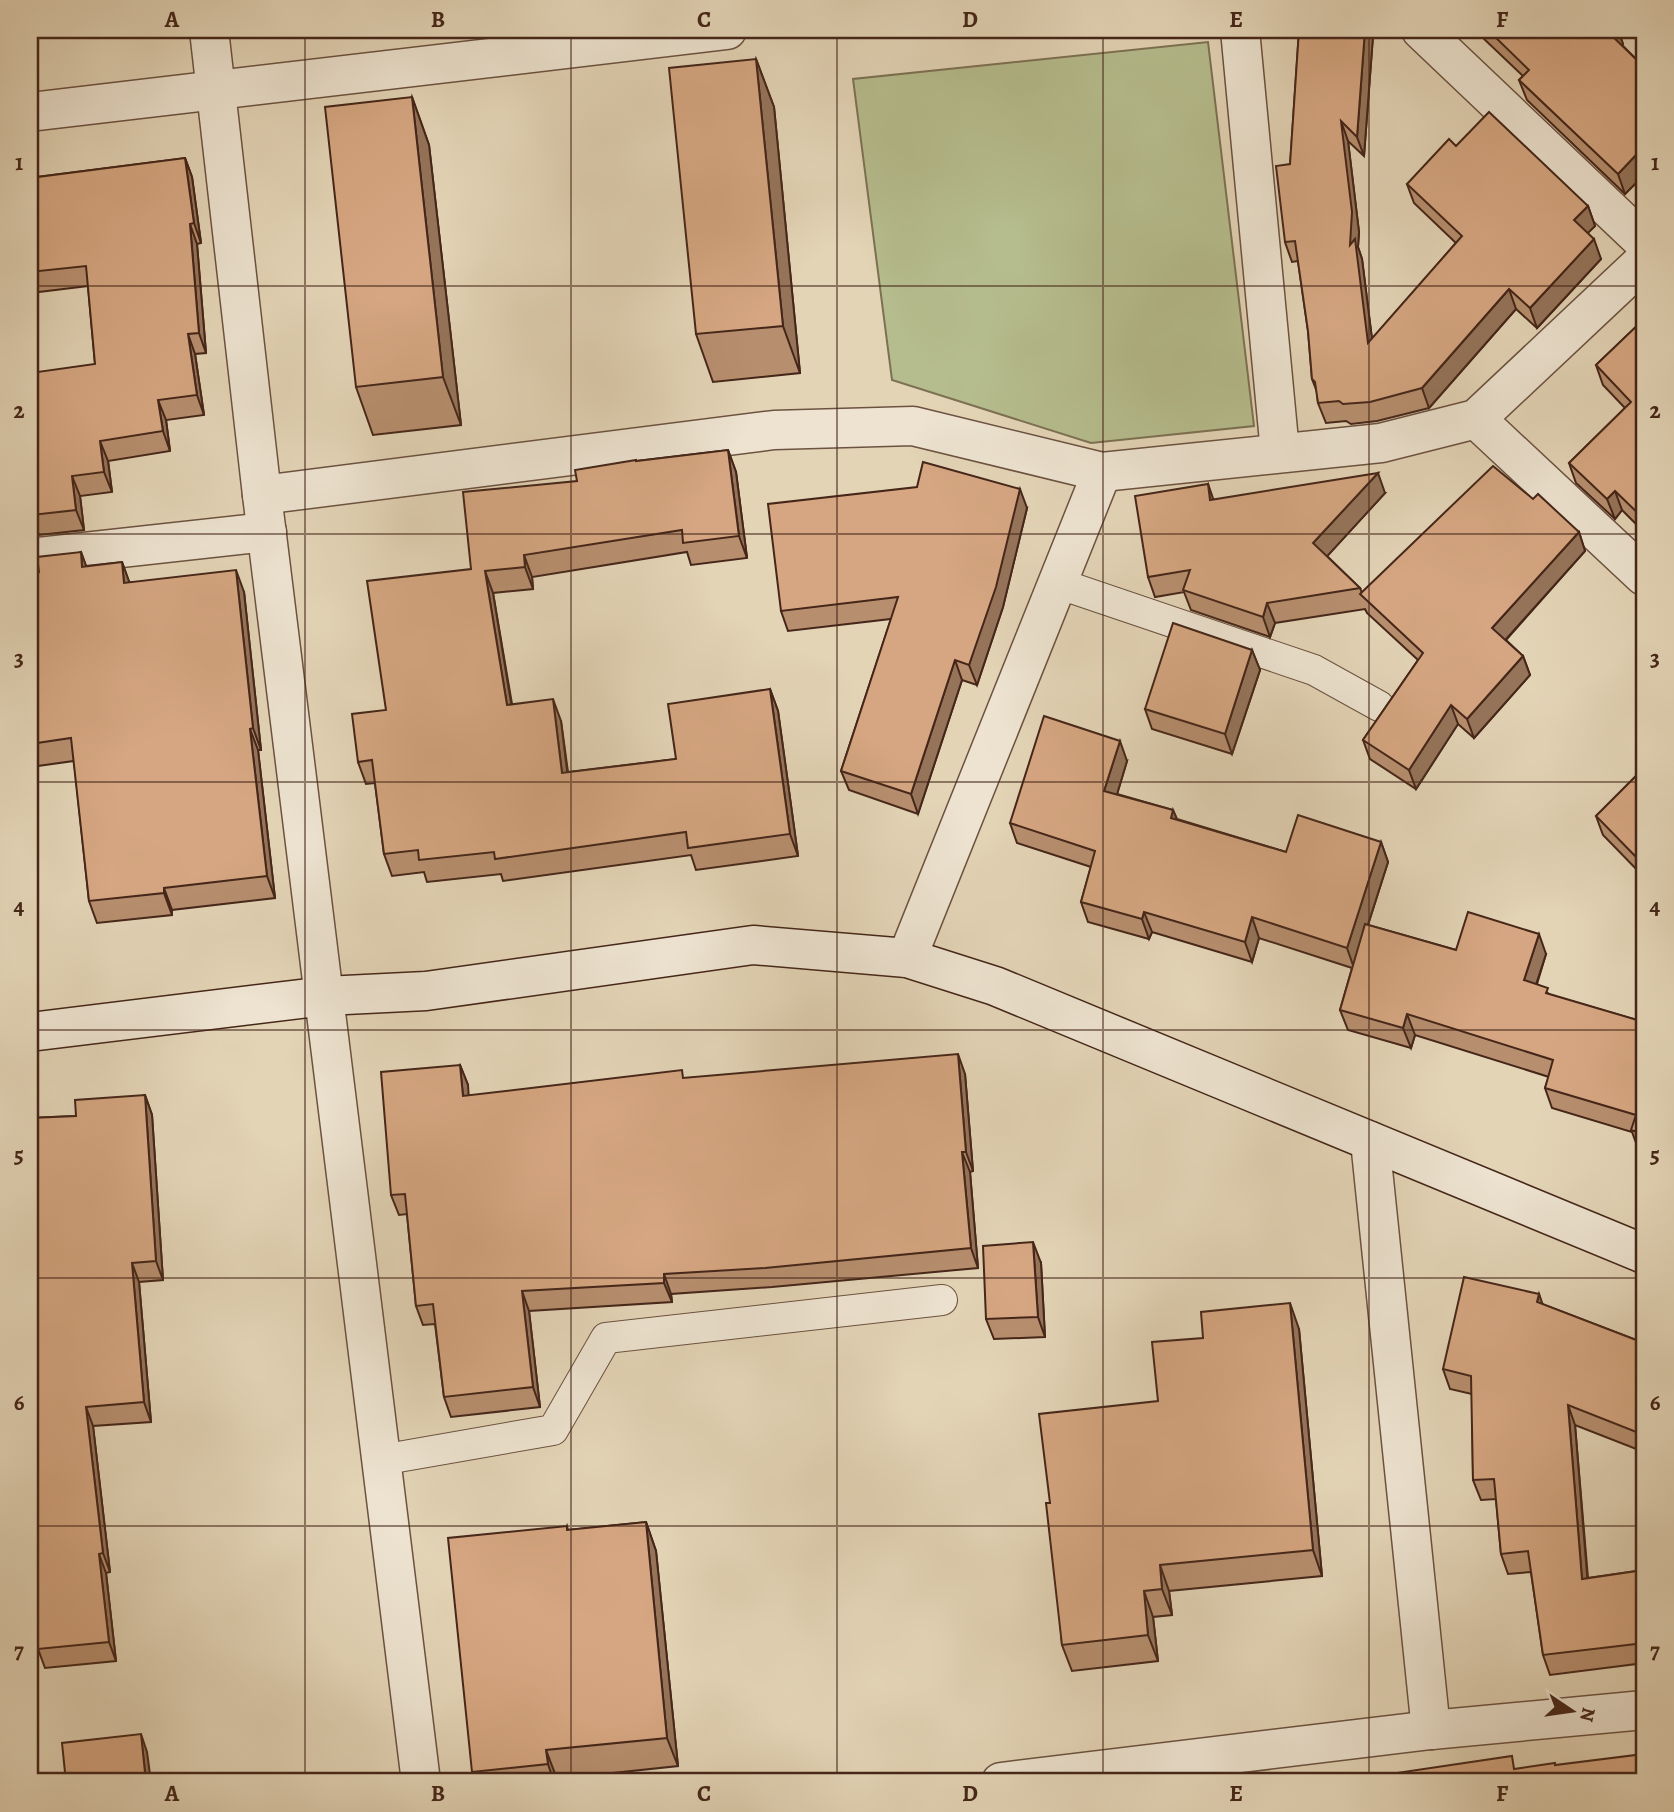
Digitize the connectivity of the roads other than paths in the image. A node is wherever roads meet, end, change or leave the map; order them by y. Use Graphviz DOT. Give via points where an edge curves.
graph roads {
  1 [pos="209,30"];
  2 [pos="727,30"];
  3 [pos="1240,30"];
  4 [pos="1421,30"];
  5 [pos="216,90"];
  6 [pos="30,112"];
  7 [pos="1644,242"];
  8 [pos="1644,261"];
  9 [pos="1476,419"];
  10 [pos="1280,452"];
  11 [pos="1102,472"];
  12 [pos="262,495"];
  13 [pos="267,532"];
  14 [pos="30,558"];
  15 [pos="1644,576"];
  16 [pos="1057,583"];
  17 [pos="1378,706"];
  18 [pos="907,958"];
  19 [pos="325,996"];
  20 [pos="30,1032"];
  21 [pos="1370,1141"];
  22 [pos="1644,1254"];
  23 [pos="942,1300"];
  24 [pos="381,1460"];
  25 [pos="1644,1710"];
  26 [pos="1431,1730"];
  27 [pos="421,1782"];
  28 [pos="1001,1782"];
  1 -- 5 [label="street"];
  2 -- 5 [label="street"];
  3 -- 10 [label="street"];
  4 -- 7 [label="street"];
  5 -- 6 [label="street"];
  5 -- 12 [label="street"];
  8 -- 9 [label="street"];
  9 -- 10 [label="street" via="1381,443"];
  9 -- 15 [label="street"];
  10 -- 11 [label="street"];
  11 -- 12 [label="street" via="913,426 774,430"];
  11 -- 16 [label="street"];
  12 -- 13 [label="street"];
  13 -- 14 [label="street"];
  13 -- 19 [label="street"];
  16 -- 17 [label="lane" via="1314,670"];
  16 -- 18 [label="street"];
  18 -- 19 [label="street" via="753,945 426,991"];
  18 -- 21 [label="street" via="995,986"];
  19 -- 20 [label="street"];
  19 -- 24 [label="street"];
  21 -- 22 [label="street"];
  21 -- 26 [label="street"];
  23 -- 24 [label="lane" via="606,1338 553,1430"];
  24 -- 27 [label="street"];
  25 -- 26 [label="street"];
  26 -- 28 [label="street"];
}
